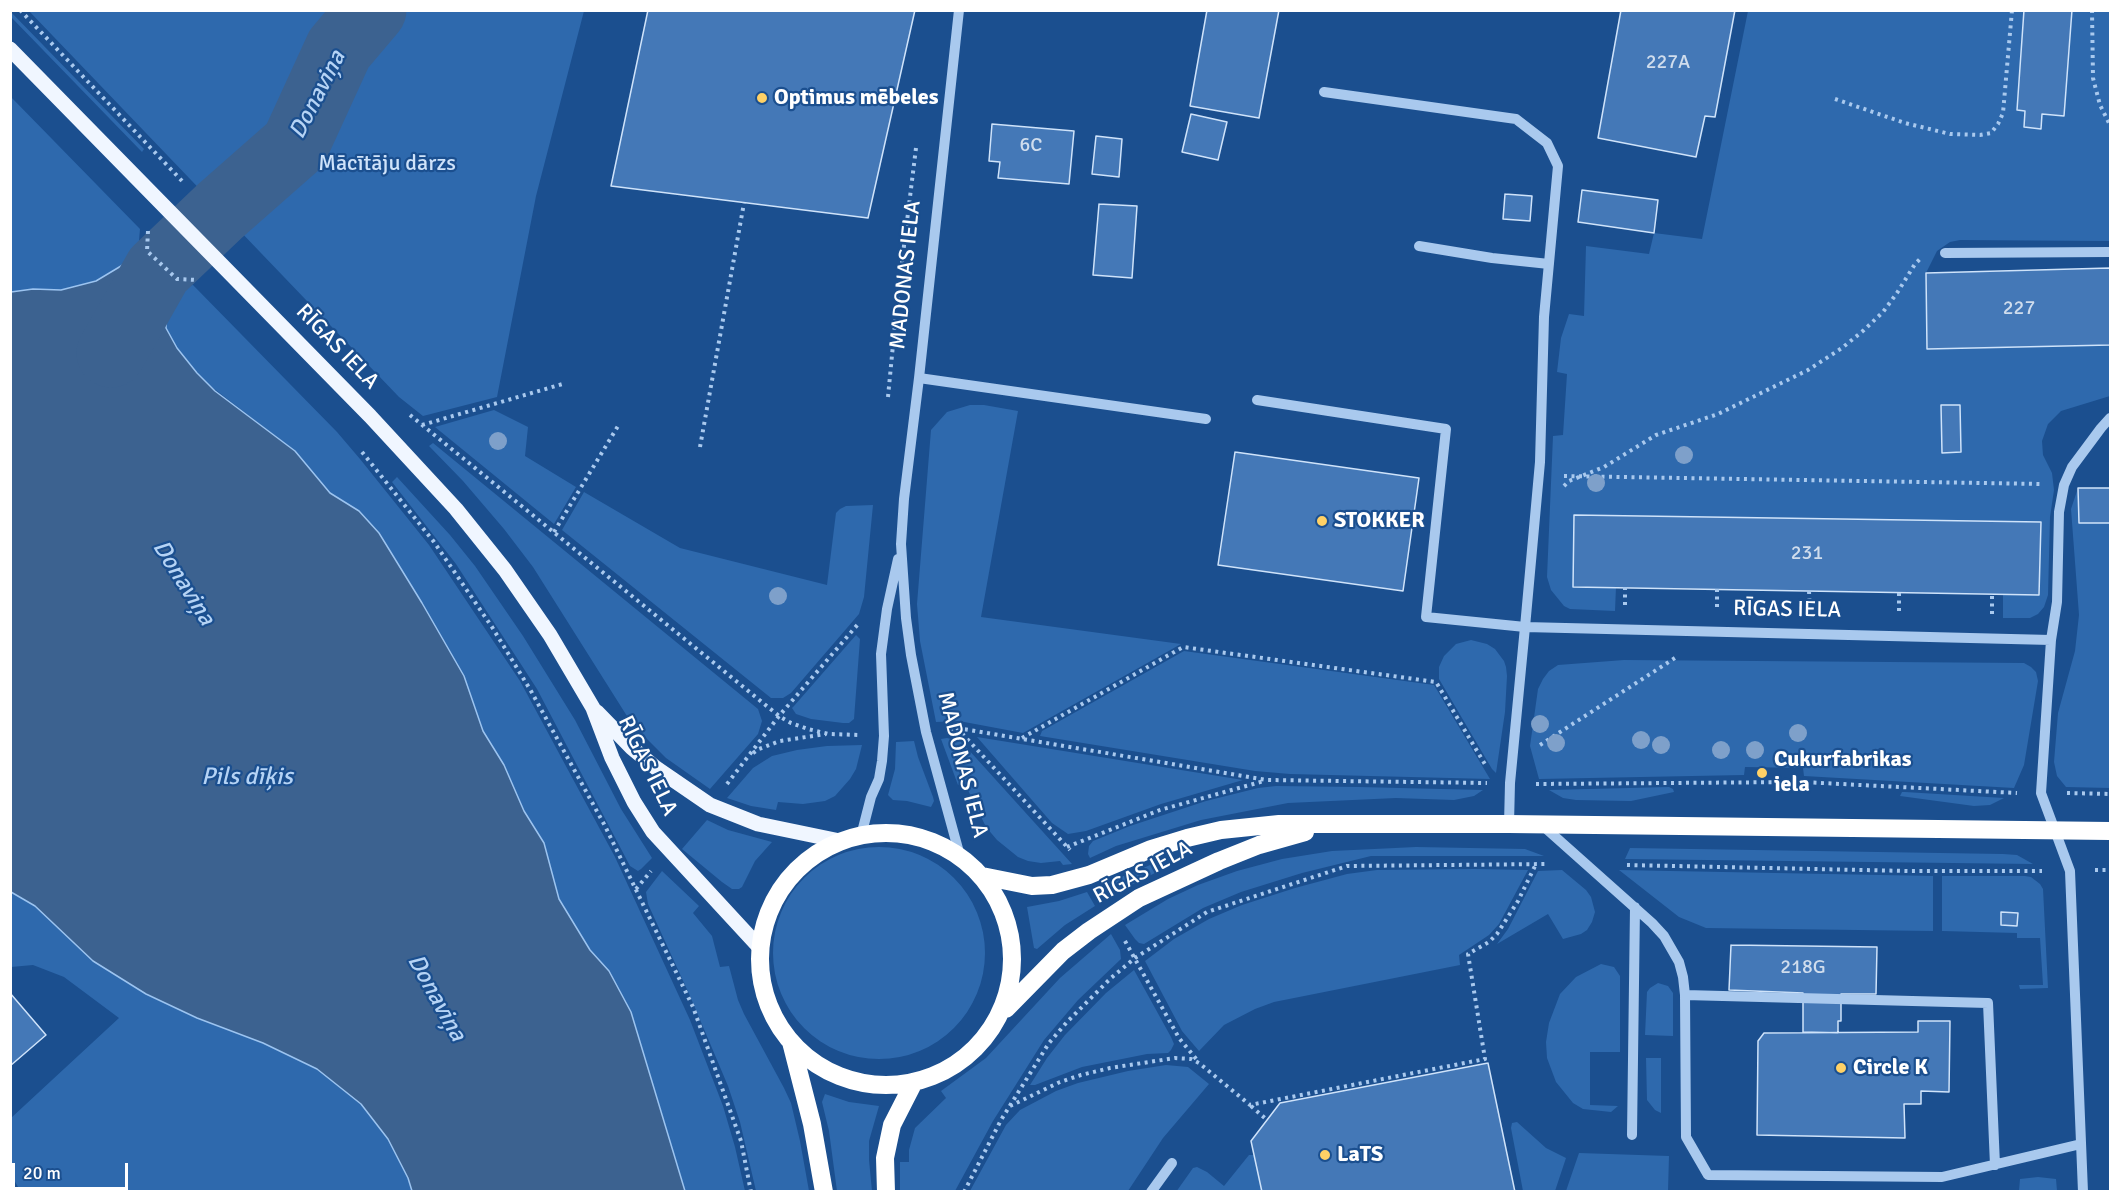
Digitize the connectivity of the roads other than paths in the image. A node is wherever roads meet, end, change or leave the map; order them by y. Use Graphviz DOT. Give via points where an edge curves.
graph roads {
  1 [pos="959,10"];
  2 [pos="10,49"];
  3 [pos="1324,92"];
  4 [pos="1419,246"];
  5 [pos="2110,252"];
  6 [pos="1945,253"];
  7 [pos="1549,264"];
  8 [pos="920,378"];
  9 [pos="1257,400"];
  10 [pos="2110,418"];
  11 [pos="1206,419"];
  12 [pos="901,544"];
  13 [pos="1525,627"];
  14 [pos="2051,640"];
  15 [pos="593,708"];
  16 [pos="1509,824"];
  17 [pos="1541,824"];
  18 [pos="1342,825"];
  19 [pos="2055,830"];
  20 [pos="2110,831"];
  21 [pos="861,836"];
  22 [pos="840,841"];
  23 [pos="960,856"];
  24 [pos="982,876"];
  25 [pos="1635,907"];
  26 [pos="760,948"];
  27 [pos="1685,995"];
  28 [pos="998,1018"];
  29 [pos="791,1042"];
  30 [pos="914,1082"];
  31 [pos="1632,1135"];
  32 [pos="2081,1143"];
  33 [pos="1172,1163"];
  34 [pos="1995,1165"];
  35 [pos="824,1191"];
  36 [pos="886,1191"];
  37 [pos="1151,1191"];
  38 [pos="2083,1191"];
  1 -- 8 [label="street, MADONAS IELA"];
  2 -- 15 [label="main road, RĪGAS IELA" via="219,260 456,509 550,635"];
  3 -- 7 [label="street" via="1516,119 1547,143 1558,166"];
  4 -- 7 [label="street"];
  5 -- 6 [label="street"];
  7 -- 13 [label="street" via="1539,476"];
  8 -- 11 [label="street"];
  8 -- 12 [label="street, MADONAS IELA"];
  9 -- 13 [label="street, RĪGAS IELA" via="1446,429 1426,617"];
  10 -- 14 [label="street" via="2072,467 2064,485"];
  12 -- 21 [label="street, MADONAS IELA" via="881,654 884,735 879,779"];
  12 -- 23 [label="street, MADONAS IELA" via="907,627 926,732"];
  13 -- 14 [label="street, RĪGAS IELA"];
  13 -- 16 [label="street"];
  14 -- 19 [label="street" via="2041,793"];
  15 -- 22 [label="main road, RĪGAS IELA" via="632,748 710,806 758,824"];
  15 -- 26 [label="main road, RĪGAS IELA" via="612,758 653,832"];
  16 -- 17 [label="highway, RĪGAS IELA"];
  16 -- 18 [label="highway, RĪGAS IELA"];
  17 -- 19 [label="highway, RĪGAS IELA"];
  17 -- 25 [label="street"];
  18 -- 24 [label="highway, RĪGAS IELA" via="1279,824 1221,830 1151,849 1089,875 1052,885 1032,886"];
  18 -- 28 [label="highway, RĪGAS IELA" via="1291,834 1259,845 1139,898 1063,951"];
  19 -- 20 [label="highway, RĪGAS IELA"];
  19 -- 32 [label="street" via="2070,871"];
  21 -- 22 [label="highway"];
  21 -- 23 [label="highway" via="881,832 922,837"];
  22 -- 26 [label="highway" via="809,858 784,883 768,914"];
  23 -- 24 [label="highway"];
  24 -- 28 [label="highway" via="999,901 1009,930 1009,990"];
  25 -- 27 [label="street" via="1672,949 1683,976"];
  25 -- 31 [label="street"];
  26 -- 29 [label="highway" via="762,982 773,1014"];
  27 -- 34 [label="street" via="1988,1003"];
  27 -- 34 [label="street" via="1686,1137 1708,1175 1942,1177"];
  28 -- 30 [label="highway" via="963,1059"];
  29 -- 30 [label="highway" via="816,1064 847,1079 880,1085"];
  29 -- 35 [label="highway"];
  30 -- 36 [label="highway" via="892,1125 885,1158"];
  32 -- 34 [label="street"];
  32 -- 38 [label="street"];
  33 -- 37 [label="street"];
}
